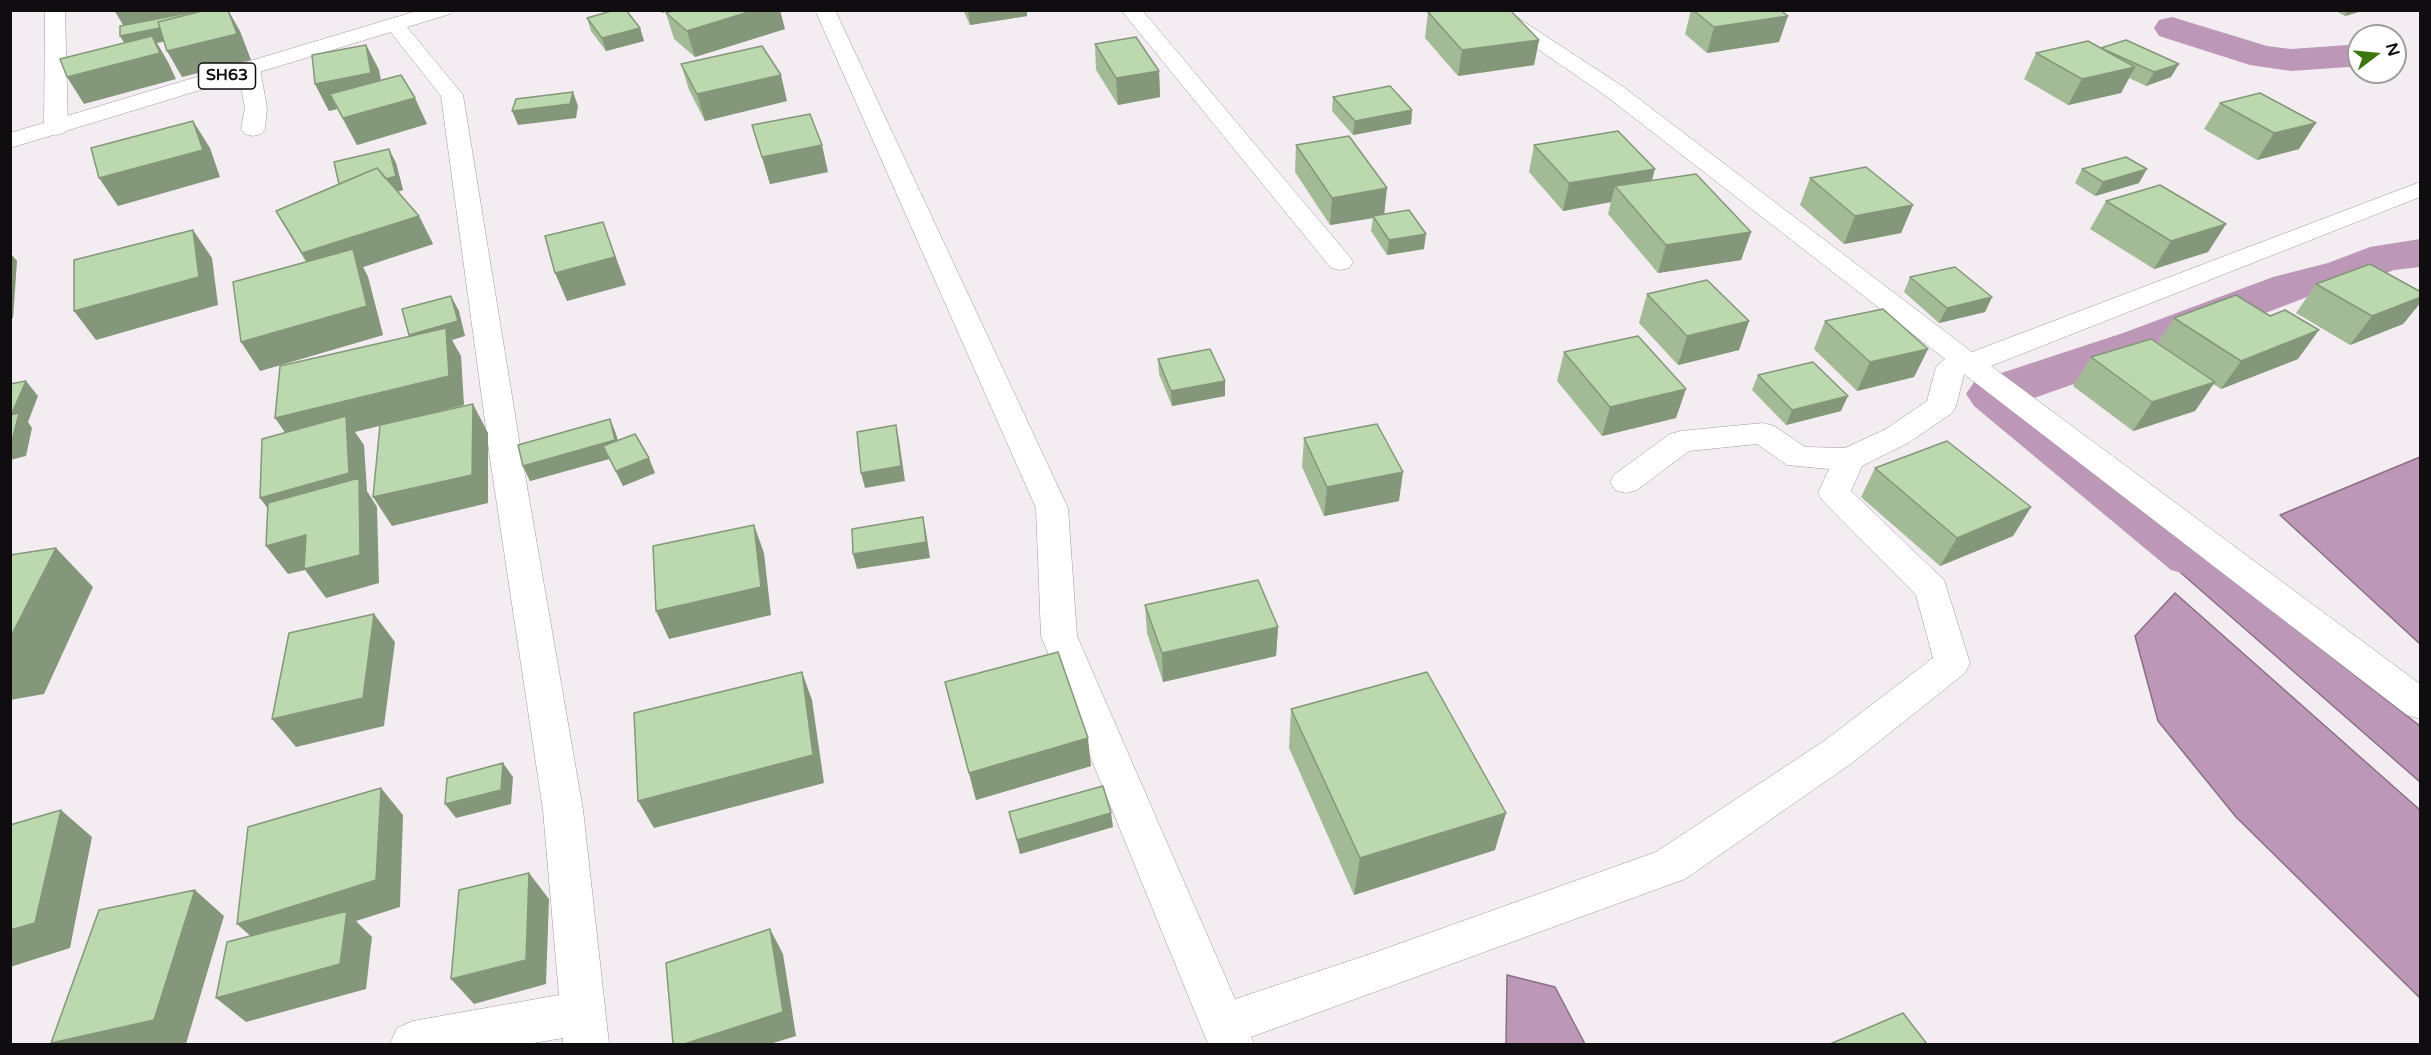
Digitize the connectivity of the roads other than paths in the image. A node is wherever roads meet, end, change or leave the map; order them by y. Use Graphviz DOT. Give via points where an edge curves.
graph roads {
  1 [pos="55,10"];
  2 [pos="443,10"];
  3 [pos="825,10"];
  4 [pos="1131,10"];
  5 [pos="1491,10"];
  6 [pos="395,25"];
  7 [pos="249,69"];
  8 [pos="56,128"];
  9 [pos="253,129"];
  10 [pos="10,141"];
  11 [pos="2421,189"];
  12 [pos="1340,262"];
  13 [pos="1969,364"];
  14 [pos="1849,459"];
  15 [pos="1626,482"];
  16 [pos="2421,704"];
  17 [pos="584,1028"];
  18 [pos="1227,1035"];
  19 [pos="413,1044"];
  1 -- 8 [label="street"];
  2 -- 6 [label="street, SH63"];
  3 -- 18 [label="street" via="1053,508 1059,636"];
  4 -- 12 [label="street"];
  5 -- 13 [label="street" via="1614,91"];
  6 -- 7 [label="street, SH63"];
  6 -- 17 [label="street" via="452,95 563,810"];
  7 -- 8 [label="street, SH63"];
  7 -- 9 [label="street" via="256,108"];
  8 -- 10 [label="street, SH63"];
  11 -- 13 [label="street"];
  13 -- 14 [label="street" via="1951,368 1941,406 1897,436"];
  13 -- 16 [label="street"];
  14 -- 15 [label="street" via="1798,458 1762,433 1681,441"];
  14 -- 18 [label="street" via="1834,493 1932,589 1952,663 1838,752 1671,866 1376,973"];
  17 -- 19 [label="street"];
}
